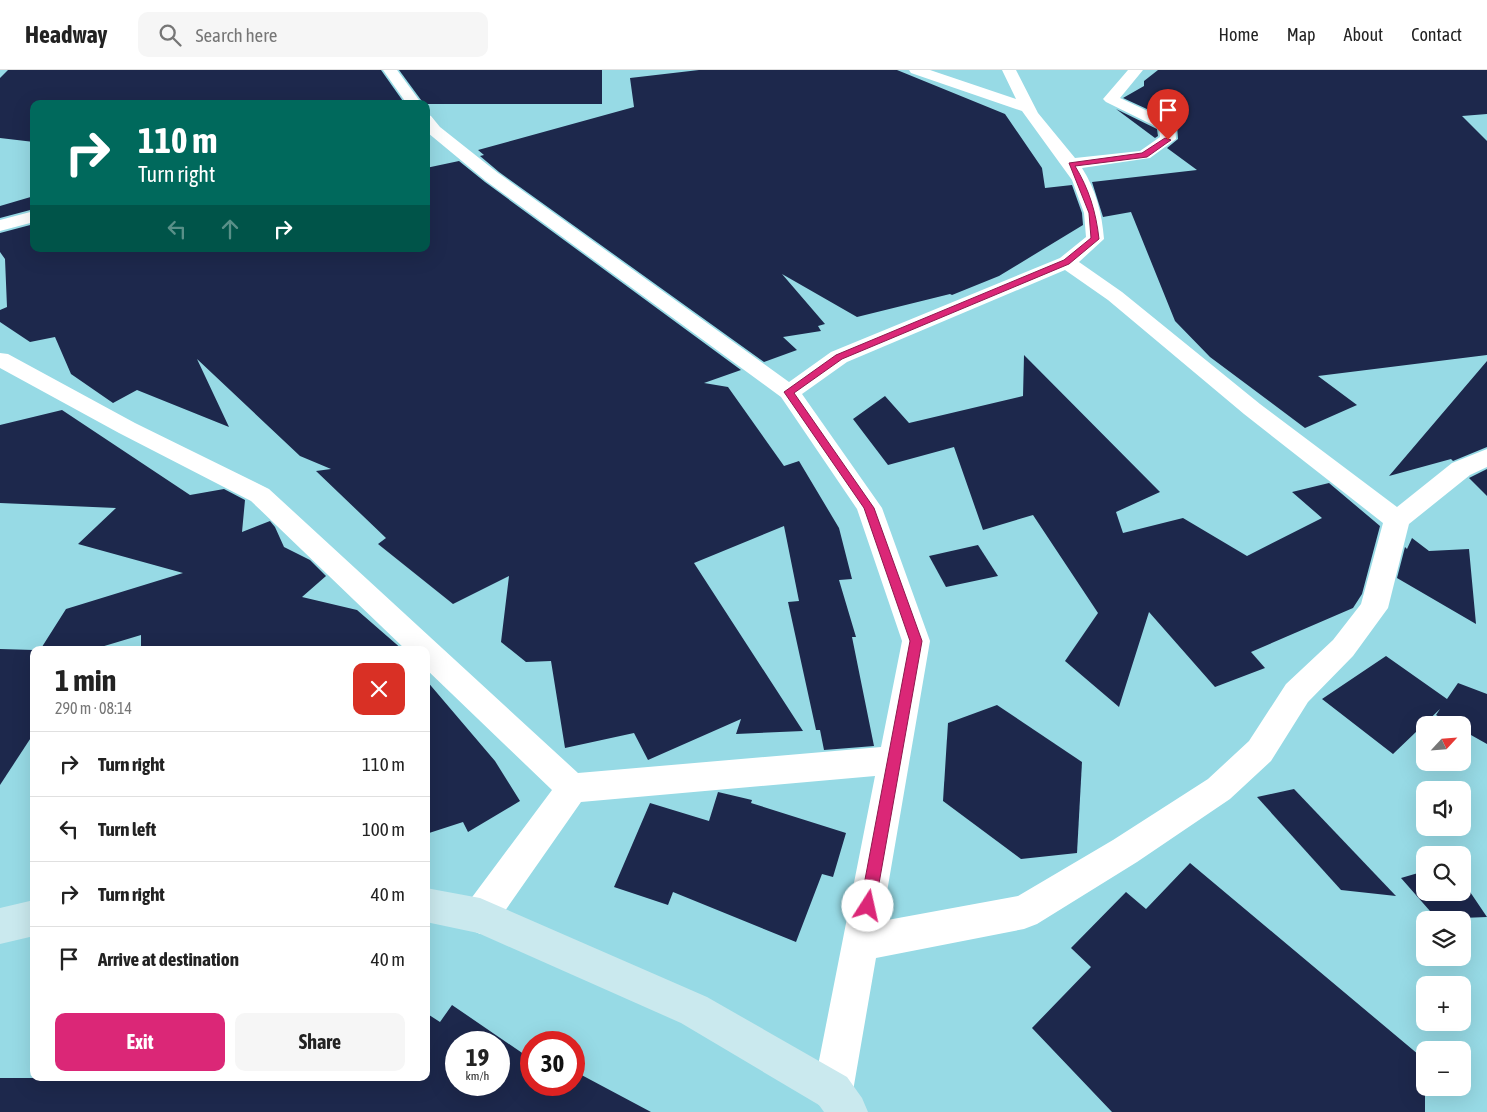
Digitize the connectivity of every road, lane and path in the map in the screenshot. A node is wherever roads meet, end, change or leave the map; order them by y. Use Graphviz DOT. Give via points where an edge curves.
graph roads {
  1 [pos="390,70"];
  2 [pos="916,70"];
  3 [pos="1009,70"];
  4 [pos="1136,70"];
  5 [pos="412,100"];
  6 [pos="1029,108"];
  7 [pos="430,124"];
  8 [pos="1071,164"];
  9 [pos="30,217"];
  10 [pos="0,226"];
  11 [pos="1066,262"];
  12 [pos="0,359"];
  13 [pos="789,392"];
  14 [pos="1487,457"];
  15 [pos="1397,520"];
  16 [pos="421,646"];
  17 [pos="430,655"];
  18 [pos="895,760"];
  19 [pos="572,788"];
  20 [pos="430,906"];
  21 [pos="480,916"];
  22 [pos="30,919"];
  23 [pos="0,926"];
  24 [pos="861,943"];
  25 [pos="841,1102"];
  1 -- 5 [label="street"];
  2 -- 6 [label="street"];
  3 -- 6 [label="street"];
  4 -- 8 [label="street" via="1111,99 1167,126 1168,140 1144,155"];
  6 -- 8 [label="street"];
  7 -- 13 [label="street" via="492,178"];
  8 -- 11 [label="street" via="1081,180 1092,213 1095,239"];
  9 -- 10 [label="street"];
  11 -- 13 [label="street" via="839,357"];
  11 -- 15 [label="street" via="1116,296 1252,409"];
  12 -- 16 [label="street" via="260,495"];
  13 -- 18 [label="street" via="869,508 916,641"];
  14 -- 15 [label="street" via="1461,469"];
  15 -- 24 [label="street" via="1374,608 1343,648 1297,693 1260,751 1219,789 1024,912"];
  17 -- 19 [label="street"];
  18 -- 19 [label="street"];
  18 -- 24 [label="street"];
  19 -- 21 [label="street"];
  20 -- 21 [label="street"];
  21 -- 25 [label="street" via="694,1010"];
  22 -- 23 [label="street"];
  24 -- 25 [label="street"];
}
